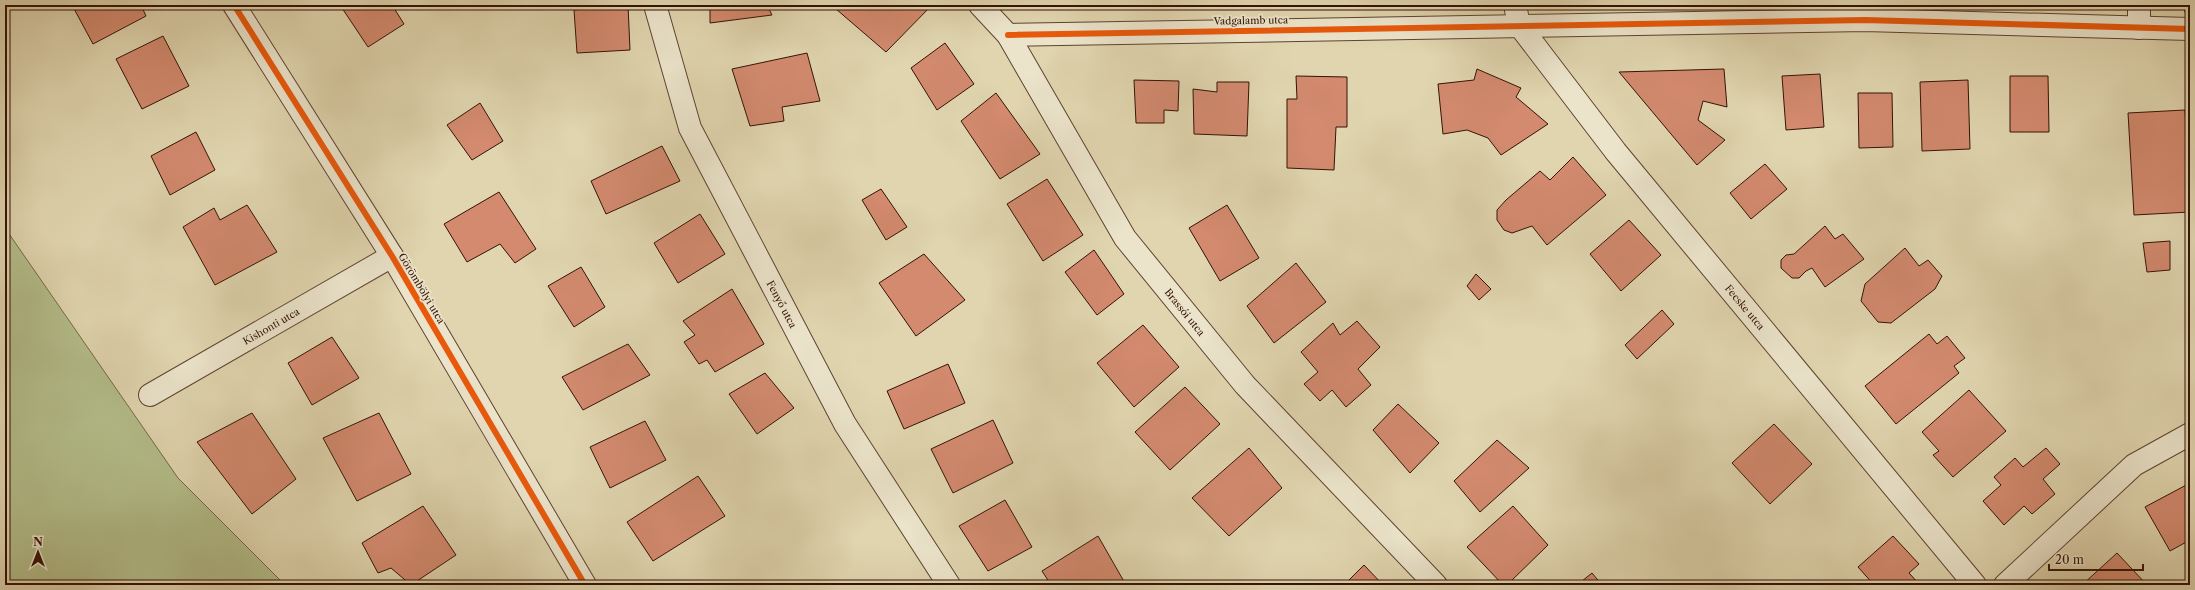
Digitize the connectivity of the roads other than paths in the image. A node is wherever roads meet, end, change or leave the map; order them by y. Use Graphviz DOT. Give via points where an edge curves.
graph roads {
  1 [pos="234,5"];
  2 [pos="655,5"];
  3 [pos="980,5"];
  4 [pos="2139,5"];
  5 [pos="1865,13"];
  6 [pos="1517,15"];
  7 [pos="2139,28"];
  8 [pos="2190,29"];
  9 [pos="1008,35"];
  10 [pos="392,256"];
  11 [pos="150,395"];
  12 [pos="2190,434"];
  13 [pos="586,585"];
  14 [pos="949,585"];
  15 [pos="1436,585"];
  16 [pos="1975,585"];
  17 [pos="2005,585"];
  1 -- 10 [label="street, Görömbölyi utca"];
  2 -- 14 [label="street, Fenyő utca" via="690,128 845,424"];
  3 -- 9 [label="street, Brassói utca"];
  4 -- 7 [label="street"];
  5 -- 6 [label="street, Vadgalamb utca"];
  5 -- 7 [label="street, Vadgalamb utca"];
  6 -- 9 [label="street, Vadgalamb utca"];
  6 -- 16 [label="street, Fecske utca" via="1616,152"];
  7 -- 8 [label="street, Vadgalamb utca"];
  9 -- 15 [label="street, Brassói utca" via="1125,238 1245,385"];
  10 -- 11 [label="street, Kishonti utca"];
  10 -- 13 [label="street, Görömbölyi utca"];
  12 -- 17 [label="street" via="2134,465"];
}
